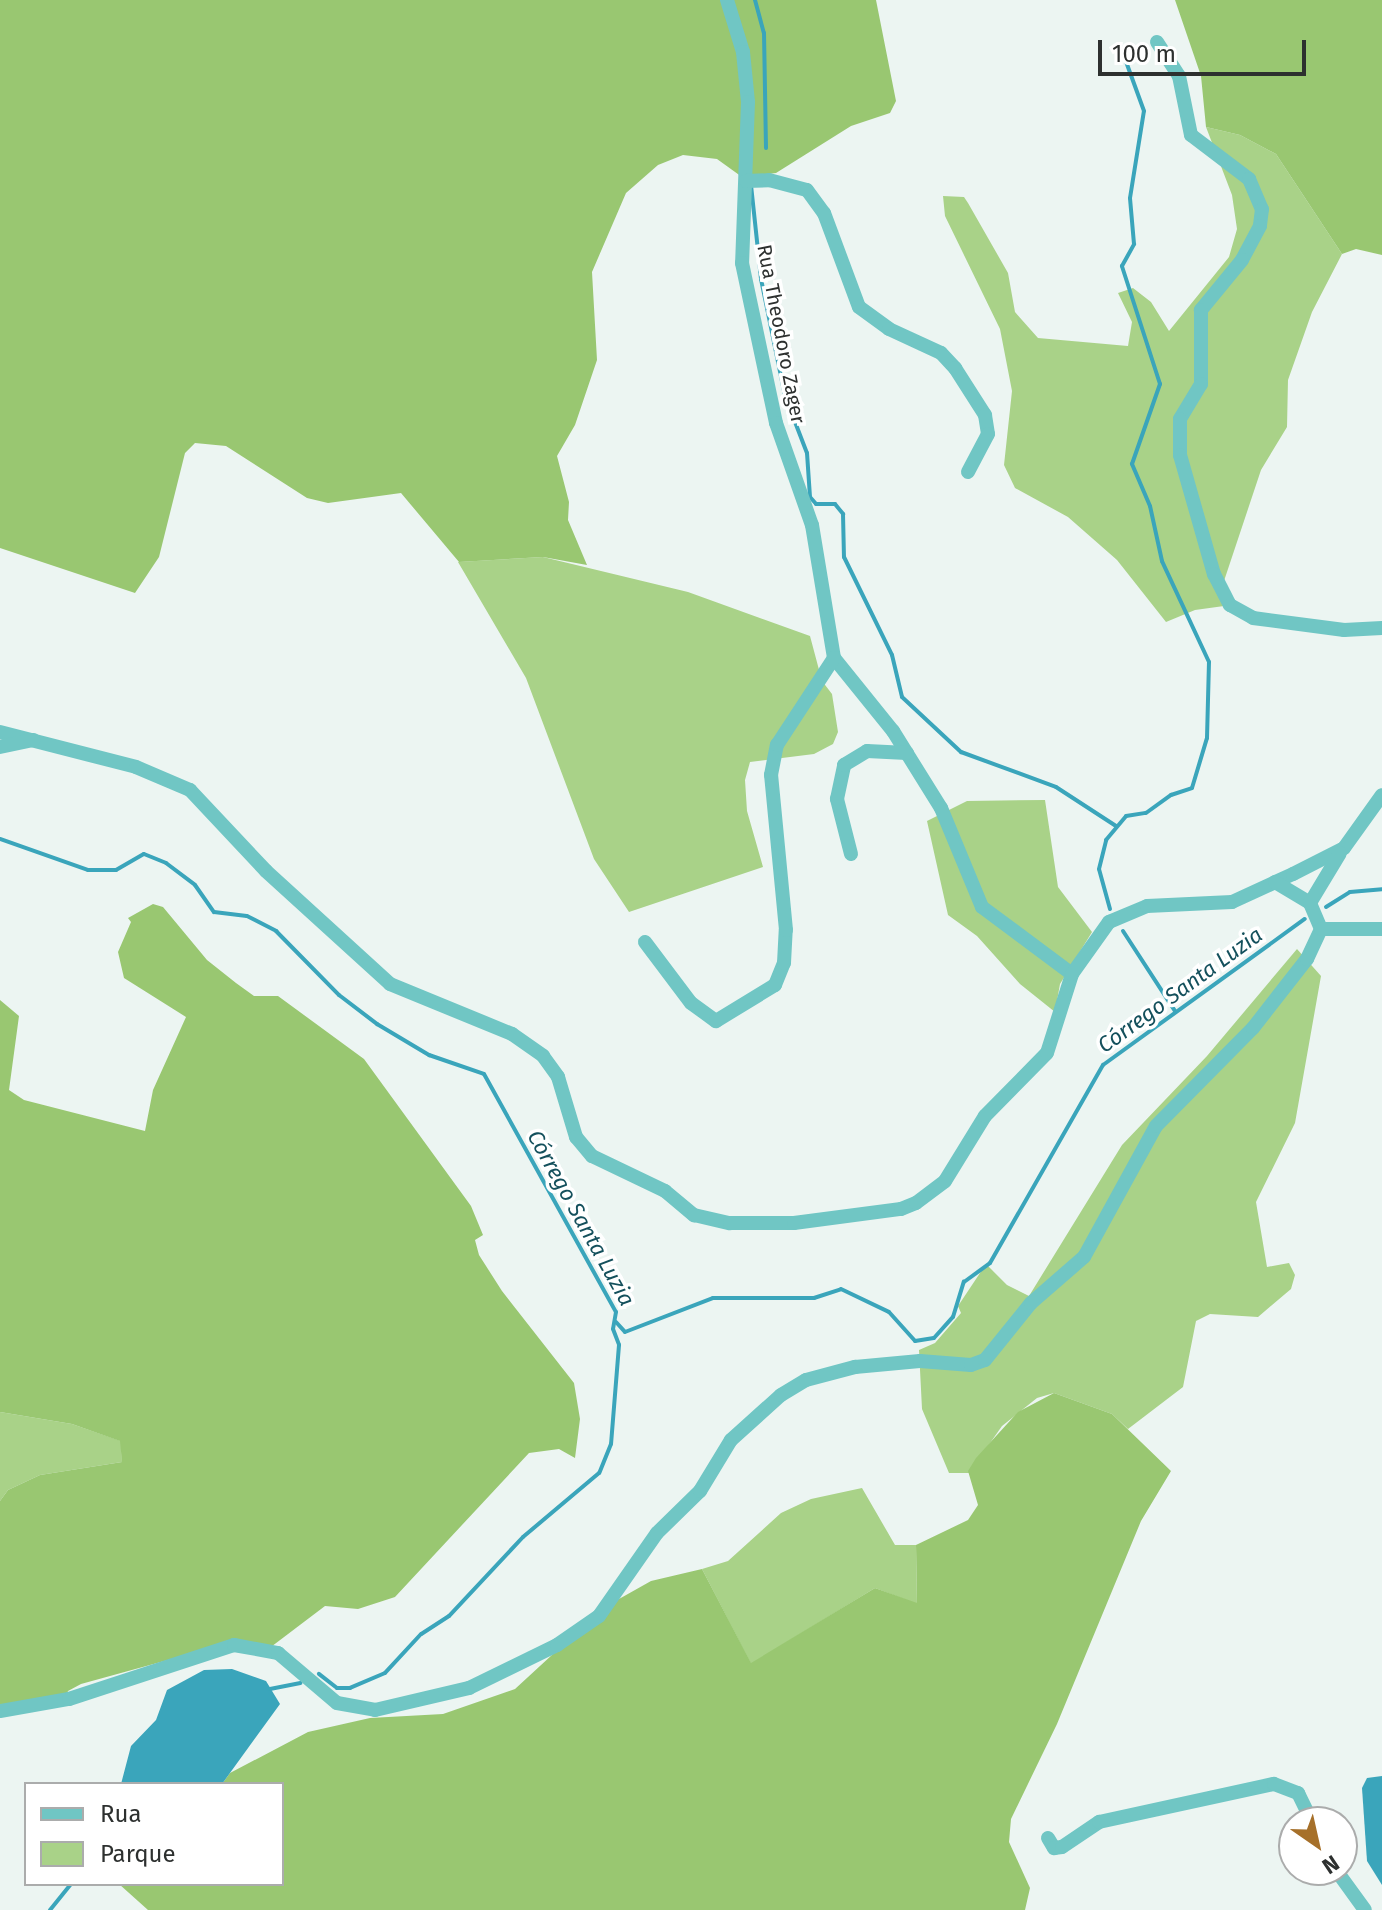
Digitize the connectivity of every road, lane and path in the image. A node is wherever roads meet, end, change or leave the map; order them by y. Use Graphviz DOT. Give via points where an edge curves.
graph roads {
  1 [pos="727,0"];
  2 [pos="1157,42"];
  3 [pos="746,181"];
  4 [pos="968,472"];
  5 [pos="1382,628"];
  6 [pos="834,658"];
  7 [pos="0,732"];
  8 [pos="41,738"];
  9 [pos="0,747"];
  10 [pos="907,753"];
  11 [pos="1382,795"];
  12 [pos="1344,848"];
  13 [pos="851,854"];
  14 [pos="1275,882"];
  15 [pos="1310,903"];
  16 [pos="1321,929"];
  17 [pos="1382,929"];
  18 [pos="645,942"];
  19 [pos="1072,974"];
  20 [pos="0,1711"];
  21 [pos="1304,1806"];
  22 [pos="1048,1838"];
  23 [pos="1348,1886"];
  24 [pos="1365,1910"];
  1 -- 3 [label="street, Rua Theodoro Zager" via="743,52"];
  2 -- 5 [label="street" via="1179,76 1191,135 1249,179 1262,209 1253,241 1198,318 1201,384 1180,419 1180,455 1214,574 1230,605 1253,618 1344,630"];
  3 -- 4 [label="street" via="769,180 807,190 824,213 859,307 889,329 941,353 955,368 985,415 988,434"];
  3 -- 6 [label="street, Rua Theodoro Zager" via="742,263 767,388 812,525"];
  6 -- 10 [label="street, Rua Theodoro Zager"];
  6 -- 18 [label="street" via="777,745 771,775 786,952 775,985 716,1021 691,1003"];
  7 -- 8 [label="street"];
  8 -- 9 [label="street"];
  8 -- 19 [label="street" via="161,775 190,790 266,871 390,984 512,1034 543,1056 558,1077 576,1137 592,1156 665,1191 694,1215 711,1221 829,1219 901,1209 926,1196 945,1181 996,1102 1047,1053"];
  10 -- 13 [label="street" via="867,751 844,765 837,799"];
  10 -- 19 [label="street, Rua Theodoro Zager" via="955,836 974,897 1007,930"];
  11 -- 12 [label="street"];
  12 -- 14 [label="street"];
  12 -- 15 [label="street"];
  14 -- 15 [label="street"];
  14 -- 19 [label="street" via="1215,906 1147,906 1124,913 1096,937"];
  15 -- 16 [label="street"];
  16 -- 17 [label="street"];
  16 -- 20 [label="street" via="1307,959 1253,1028 1156,1126 1084,1257 1031,1303 985,1360 971,1365 920,1361 855,1367 806,1380 781,1395 731,1440 700,1491 657,1533 599,1616 580,1632 469,1688 375,1710 337,1703 278,1653 234,1645 69,1699"];
  21 -- 22 [label="street" via="1298,1793 1274,1784 1099,1822 1062,1847 1054,1848"];
  23 -- 24 [label="street"];
}
